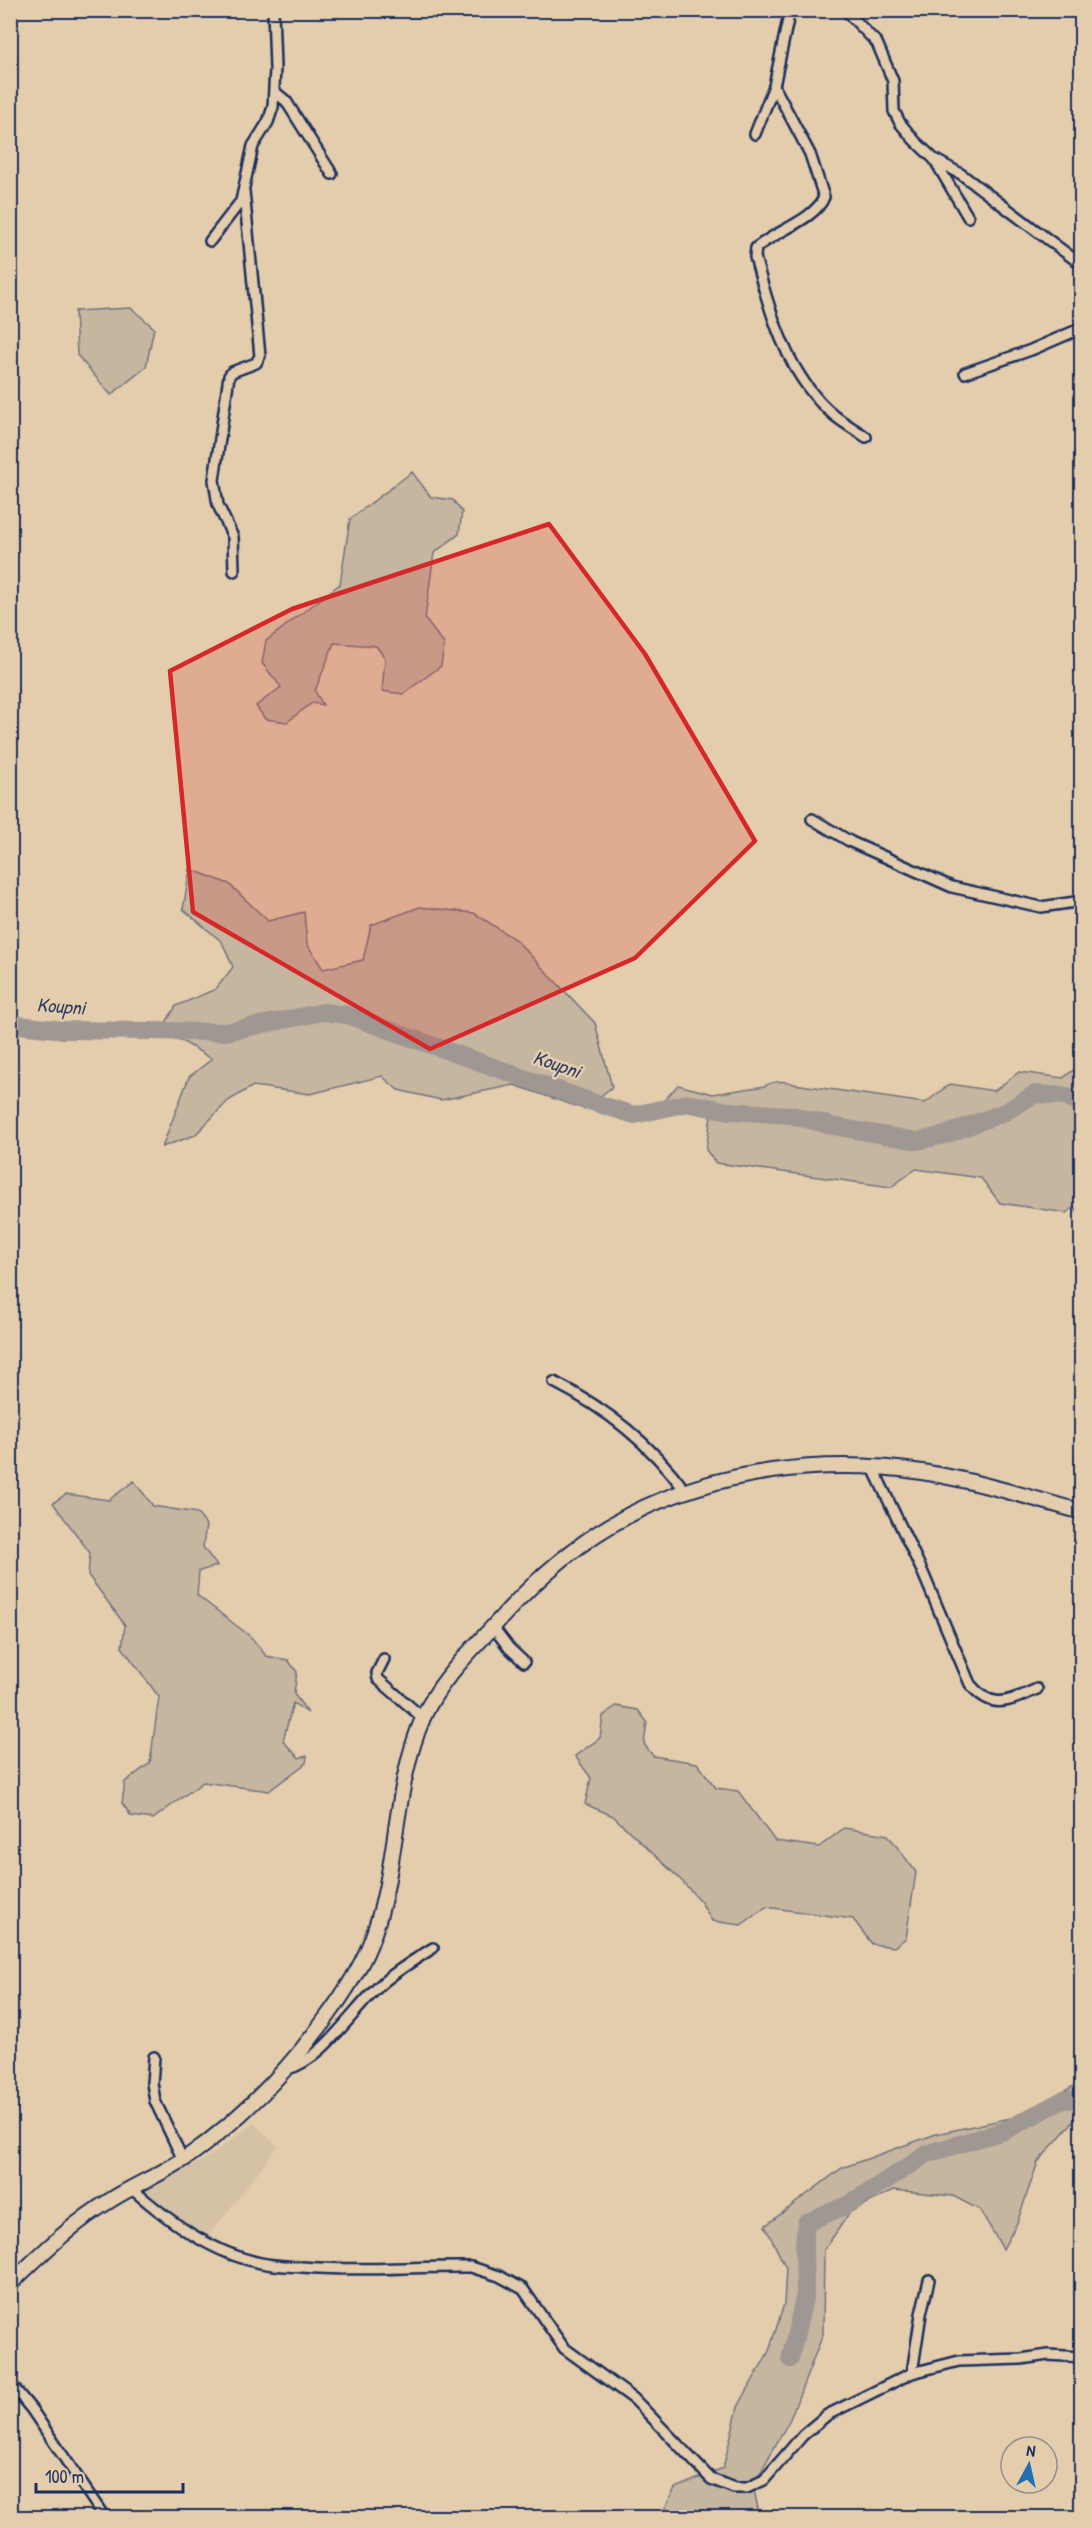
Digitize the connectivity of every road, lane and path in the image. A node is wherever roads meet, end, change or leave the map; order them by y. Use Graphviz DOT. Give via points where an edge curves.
graph roads {
  1 [pos="273,10"];
  2 [pos="790,10"];
  3 [pos="845,10"];
  4 [pos="774,86"];
  5 [pos="276,92"];
  6 [pos="755,134"];
  7 [pos="934,159"];
  8 [pos="332,174"];
  9 [pos="244,191"];
  10 [pos="968,217"];
  11 [pos="210,242"];
  12 [pos="1082,265"];
  13 [pos="1082,328"];
  14 [pos="965,373"];
  15 [pos="866,437"];
  16 [pos="234,571"];
  17 [pos="812,819"];
  18 [pos="1082,901"];
  19 [pos="554,1382"];
  20 [pos="873,1468"];
  21 [pos="686,1492"];
  22 [pos="1082,1512"];
  23 [pos="493,1627"];
  24 [pos="384,1659"];
  25 [pos="524,1662"];
  26 [pos="1037,1689"];
  27 [pos="423,1718"];
  28 [pos="433,1948"];
  29 [pos="154,2057"];
  30 [pos="287,2069"];
  31 [pos="183,2160"];
  32 [pos="131,2188"];
  33 [pos="929,2280"];
  34 [pos="10,2284"];
  35 [pos="1082,2357"];
  36 [pos="912,2373"];
  37 [pos="10,2383"];
  38 [pos="105,2517"];
  1 -- 5 [label="street"];
  2 -- 4 [label="street"];
  3 -- 7 [label="street" via="877,43 893,81 894,111 900,123"];
  4 -- 6 [label="street"];
  4 -- 15 [label="street" via="810,154 824,197 802,219 756,248 755,257 786,350 815,395"];
  5 -- 8 [label="street" via="286,101"];
  5 -- 9 [label="street" via="268,122 253,146"];
  7 -- 10 [label="street"];
  7 -- 12 [label="street" via="961,174"];
  9 -- 11 [label="street" via="236,210"];
  9 -- 16 [label="street" via="260,356 256,363 229,375 214,480 218,505 233,537"];
  13 -- 14 [label="street"];
  17 -- 18 [label="street" via="851,842 952,887 1041,907"];
  19 -- 21 [label="street" via="608,1412 648,1448"];
  20 -- 21 [label="main road" via="773,1471"];
  20 -- 22 [label="main road" via="995,1486"];
  20 -- 26 [label="street" via="978,1695 990,1702 1004,1703"];
  21 -- 23 [label="main road" via="628,1515 597,1534 543,1576"];
  23 -- 25 [label="street"];
  23 -- 27 [label="main road" via="452,1673"];
  24 -- 27 [label="street" via="378,1679"];
  27 -- 30 [label="main road" via="408,1764 387,1881 370,1944 325,2020"];
  28 -- 30 [label="street" via="385,1980 315,2056"];
  29 -- 31 [label="street" via="155,2101"];
  30 -- 31 [label="main road" via="247,2110"];
  31 -- 32 [label="main road"];
  32 -- 34 [label="main road" via="62,2234"];
  32 -- 36 [label="street" via="199,2238 262,2264 360,2270 471,2267 512,2282 532,2300 564,2348 633,2399 711,2479 723,2485 756,2485 827,2415"];
  33 -- 36 [label="street"];
  35 -- 36 [label="street" via="1048,2355 959,2361"];
  37 -- 38 [label="street"];
}
